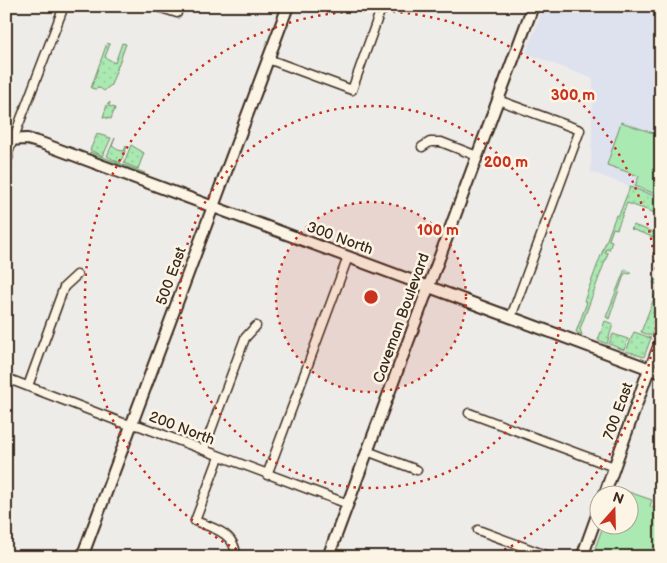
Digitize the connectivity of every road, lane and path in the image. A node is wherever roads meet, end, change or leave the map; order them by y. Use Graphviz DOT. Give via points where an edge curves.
graph roads {
  1 [pos="64,6"];
  2 [pos="156,6"];
  3 [pos="288,6"];
  4 [pos="382,6"];
  5 [pos="533,6"];
  6 [pos="177,13"];
  7 [pos="268,60"];
  8 [pos="498,100"];
  9 [pos="10,140"];
  10 [pos="422,147"];
  11 [pos="478,156"];
  12 [pos="6,158"];
  13 [pos="213,207"];
  14 [pos="348,257"];
  15 [pos="77,275"];
  16 [pos="429,287"];
  17 [pos="510,317"];
  18 [pos="256,326"];
  19 [pos="661,337"];
  20 [pos="649,369"];
  21 [pos="661,373"];
  22 [pos="6,378"];
  23 [pos="28,386"];
  24 [pos="469,413"];
  25 [pos="132,425"];
  26 [pos="204,449"];
  27 [pos="368,451"];
  28 [pos="218,456"];
  29 [pos="614,467"];
  30 [pos="417,470"];
  31 [pos="268,475"];
  32 [pos="607,486"];
  33 [pos="348,504"];
  34 [pos="478,530"];
  35 [pos="590,535"];
  36 [pos="82,557"];
  37 [pos="236,557"];
  38 [pos="328,557"];
  39 [pos="550,557"];
  40 [pos="582,557"];
  1 -- 9 [label="street"];
  2 -- 6 [label="street"];
  3 -- 7 [label="street, 500 East"];
  4 -- 7 [label="street" via="352,90"];
  5 -- 8 [label="street, Caveman Boulevard"];
  7 -- 13 [label="street, 500 East"];
  8 -- 11 [label="street, Caveman Boulevard"];
  8 -- 17 [label="street" via="580,130"];
  9 -- 12 [label="street"];
  9 -- 13 [label="street, 300 North" via="42,143"];
  10 -- 11 [label="street" via="430,142 441,142"];
  11 -- 16 [label="street, Caveman Boulevard"];
  13 -- 14 [label="street, 300 North"];
  13 -- 25 [label="street, 500 East"];
  14 -- 16 [label="street, 300 North"];
  14 -- 31 [label="street"];
  15 -- 23 [label="street" via="64,288"];
  16 -- 17 [label="street, 300 North"];
  16 -- 27 [label="street, Caveman Boulevard"];
  17 -- 20 [label="street, 300 North"];
  18 -- 26 [label="street" via="245,338"];
  19 -- 20 [label="street, 700 East"];
  20 -- 21 [label="street, 300 North"];
  20 -- 29 [label="street, 700 East"];
  22 -- 23 [label="street, 200 North"];
  23 -- 25 [label="street, 200 North"];
  24 -- 29 [label="street"];
  25 -- 26 [label="street, 200 North"];
  25 -- 36 [label="street, 500 East"];
  26 -- 28 [label="street, 200 North"];
  27 -- 30 [label="street"];
  27 -- 33 [label="street, Caveman Boulevard"];
  28 -- 31 [label="street, 200 North"];
  28 -- 37 [label="street" via="195,521 224,532 234,545"];
  29 -- 32 [label="street, 700 East"];
  31 -- 33 [label="street, 200 North"];
  33 -- 38 [label="street, Caveman Boulevard"];
  34 -- 39 [label="street"];
  35 -- 40 [label="street"];
}
